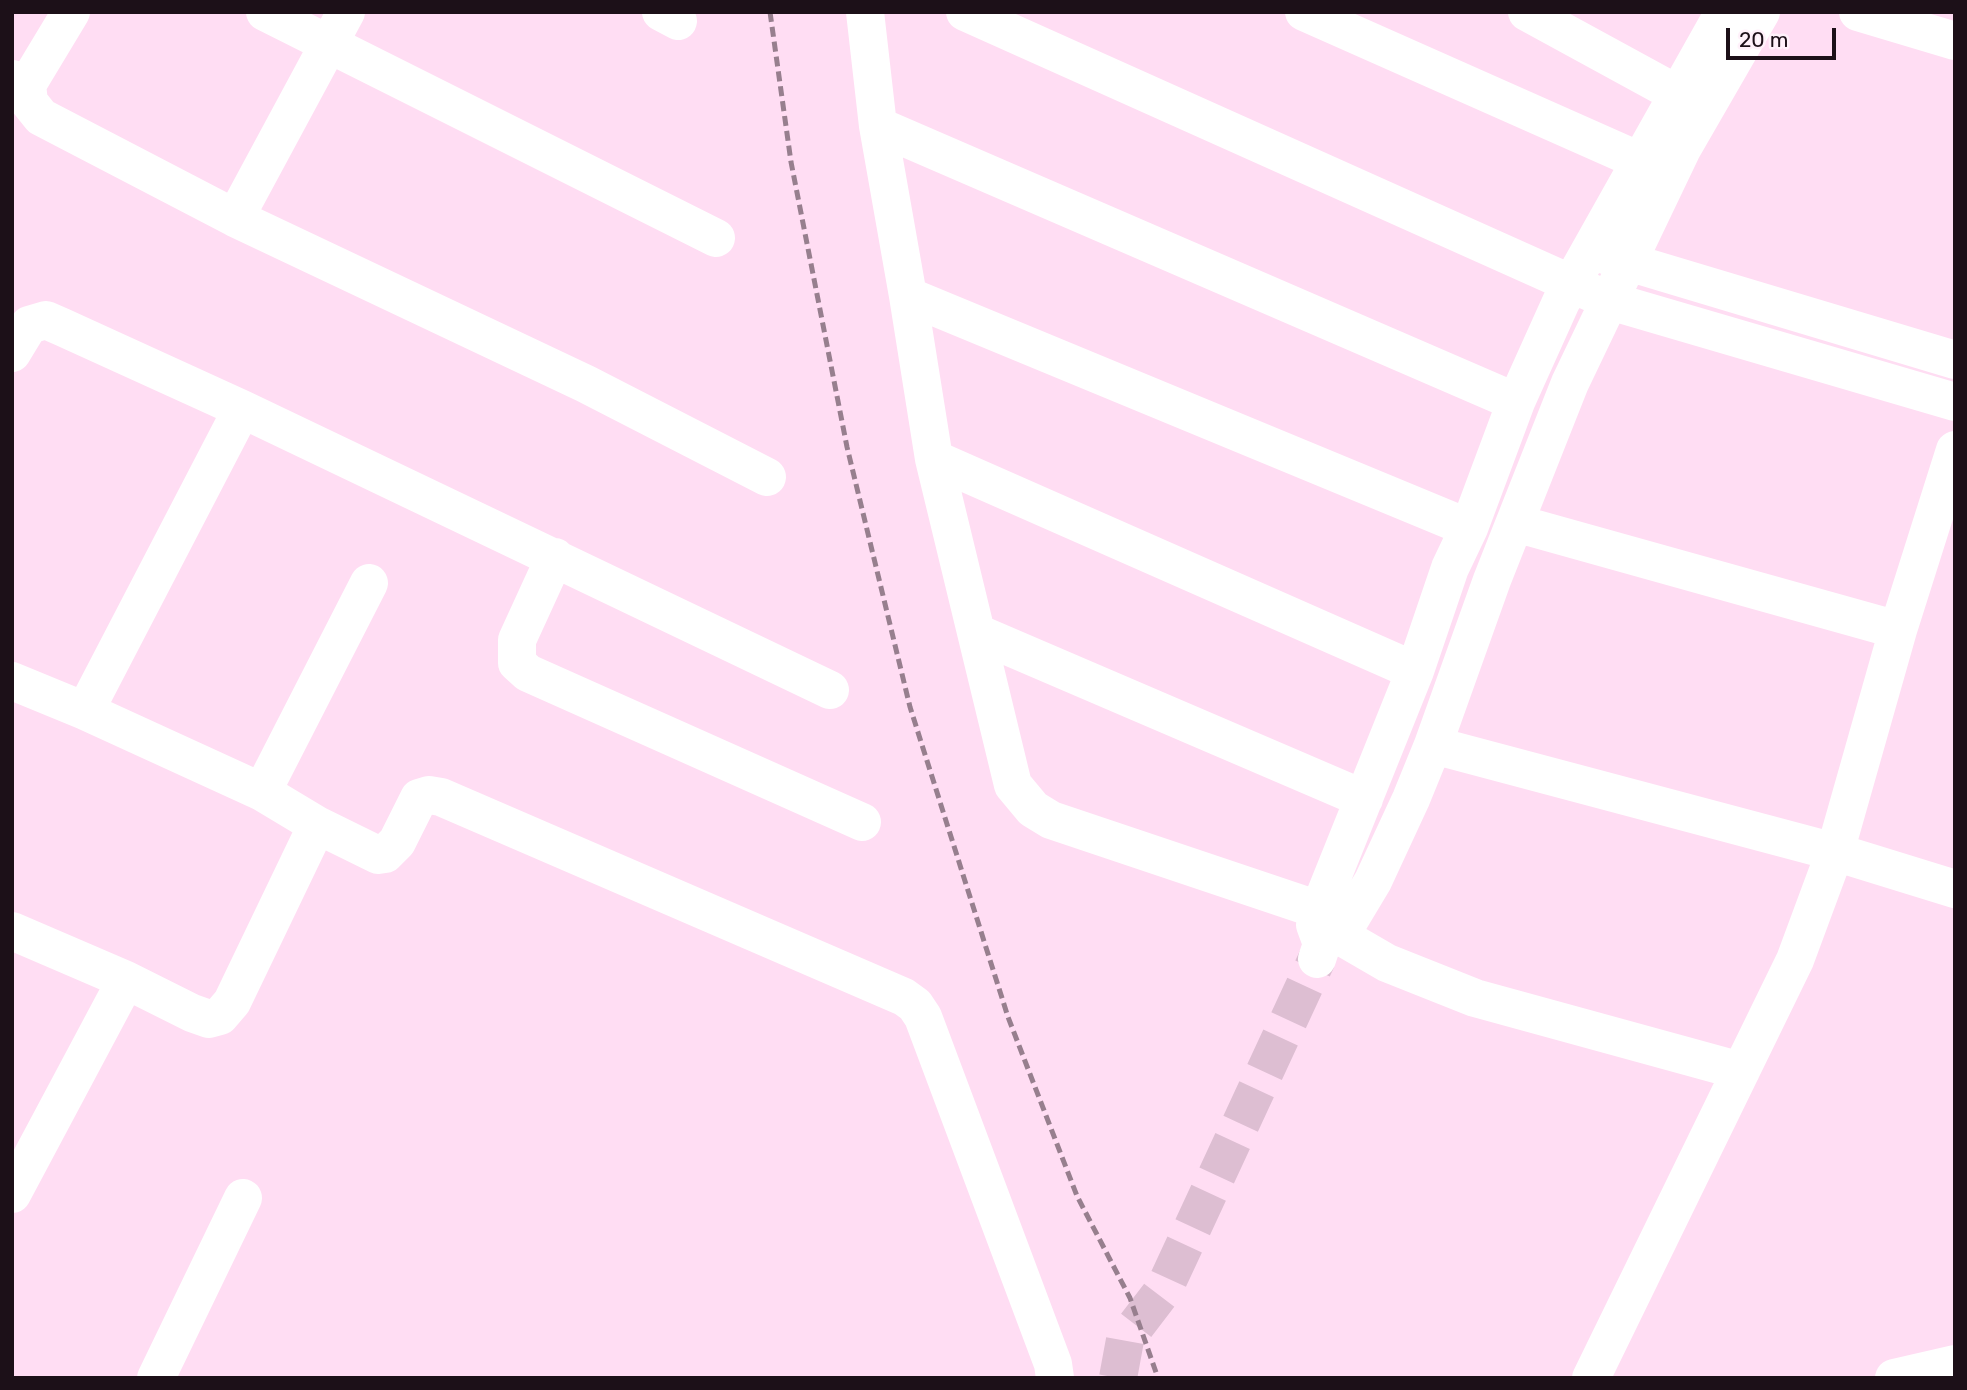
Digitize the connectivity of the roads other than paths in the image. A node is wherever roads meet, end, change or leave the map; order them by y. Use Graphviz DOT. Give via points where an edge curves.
graph roads {
  1 [pos="71,12"];
  2 [pos="265,12"];
  3 [pos="865,12"];
  4 [pos="965,12"];
  5 [pos="1304,12"];
  6 [pos="1527,12"];
  7 [pos="1724,12"];
  8 [pos="1762,12"];
  9 [pos="1858,12"];
  10 [pos="337,27"];
  11 [pos="1955,41"];
  12 [pos="20,82"];
  13 [pos="1692,101"];
  14 [pos="878,126"];
  15 [pos="1640,161"];
  16 [pos="235,218"];
  17 [pos="716,238"];
  18 [pos="1590,250"];
  19 [pos="1629,262"];
  20 [pos="1572,284"];
  21 [pos="908,296"];
  22 [pos="1610,301"];
  23 [pos="12,354"];
  24 [pos="1955,360"];
  25 [pos="1516,402"];
  26 [pos="1955,402"];
  27 [pos="242,409"];
  28 [pos="1955,450"];
  29 [pos="934,459"];
  30 [pos="767,477"];
  31 [pos="1515,523"];
  32 [pos="1469,527"];
  33 [pos="555,557"];
  34 [pos="369,583"];
  35 [pos="1898,630"];
  36 [pos="977,633"];
  37 [pos="1415,671"];
  38 [pos="12,681"];
  39 [pos="830,690"];
  40 [pos="85,710"];
  41 [pos="1433,745"];
  42 [pos="262,792"];
  43 [pos="1364,799"];
  44 [pos="862,822"];
  45 [pos="317,825"];
  46 [pos="1835,852"];
  47 [pos="1955,889"];
  48 [pos="12,930"];
  49 [pos="1324,937"];
  50 [pos="126,980"];
  51 [pos="1741,1071"];
  52 [pos="12,1194"];
  53 [pos="243,1198"];
  54 [pos="1952,1359"];
  55 [pos="156,1378"];
  56 [pos="1055,1378"];
  57 [pos="1591,1378"];
  58 [pos="1894,1378"];
  1 -- 12 [label="street"];
  2 -- 10 [label="street"];
  3 -- 14 [label="street"];
  4 -- 20 [label="street"];
  5 -- 15 [label="street"];
  6 -- 13 [label="street"];
  7 -- 13 [label="street"];
  8 -- 13 [label="street"];
  9 -- 11 [label="street"];
  10 -- 16 [label="street"];
  10 -- 17 [label="street"];
  12 -- 16 [label="street" via="41,117"];
  13 -- 15 [label="street"];
  13 -- 19 [label="street" via="1682,149"];
  14 -- 21 [label="street"];
  14 -- 25 [label="street"];
  15 -- 18 [label="street"];
  16 -- 30 [label="street" via="586,384"];
  18 -- 19 [label="street"];
  18 -- 20 [label="street"];
  19 -- 22 [label="street"];
  19 -- 24 [label="street"];
  20 -- 22 [label="street"];
  20 -- 25 [label="street"];
  21 -- 29 [label="street"];
  21 -- 32 [label="street"];
  22 -- 26 [label="street"];
  22 -- 31 [label="street" via="1570,383"];
  23 -- 27 [label="street" via="29,325 46,320"];
  25 -- 32 [label="street"];
  27 -- 33 [label="street"];
  27 -- 40 [label="street"];
  28 -- 35 [label="street"];
  29 -- 36 [label="street"];
  29 -- 37 [label="street"];
  31 -- 35 [label="street"];
  31 -- 41 [label="street"];
  32 -- 37 [label="street"];
  33 -- 39 [label="street"];
  33 -- 44 [label="street" via="517,640 517,663 528,673"];
  34 -- 42 [label="street"];
  35 -- 46 [label="street"];
  36 -- 43 [label="street"];
  36 -- 49 [label="street" via="1013,785 1033,809"];
  37 -- 43 [label="street"];
  38 -- 40 [label="street"];
  40 -- 42 [label="street"];
  41 -- 46 [label="street"];
  41 -- 49 [label="street" via="1373,881 1349,921"];
  42 -- 45 [label="street"];
  43 -- 49 [label="street"];
  45 -- 50 [label="street" via="232,1003 220,1016 209,1019 192,1013"];
  45 -- 56 [label="street" via="378,855 386,854 419,798 441,797 915,1005"];
  46 -- 47 [label="street"];
  46 -- 51 [label="street" via="1795,960"];
  48 -- 50 [label="street"];
  49 -- 51 [label="street" via="1475,998"];
  50 -- 52 [label="street"];
  51 -- 57 [label="street"];
  53 -- 55 [label="street"];
  54 -- 58 [label="street"];
}
